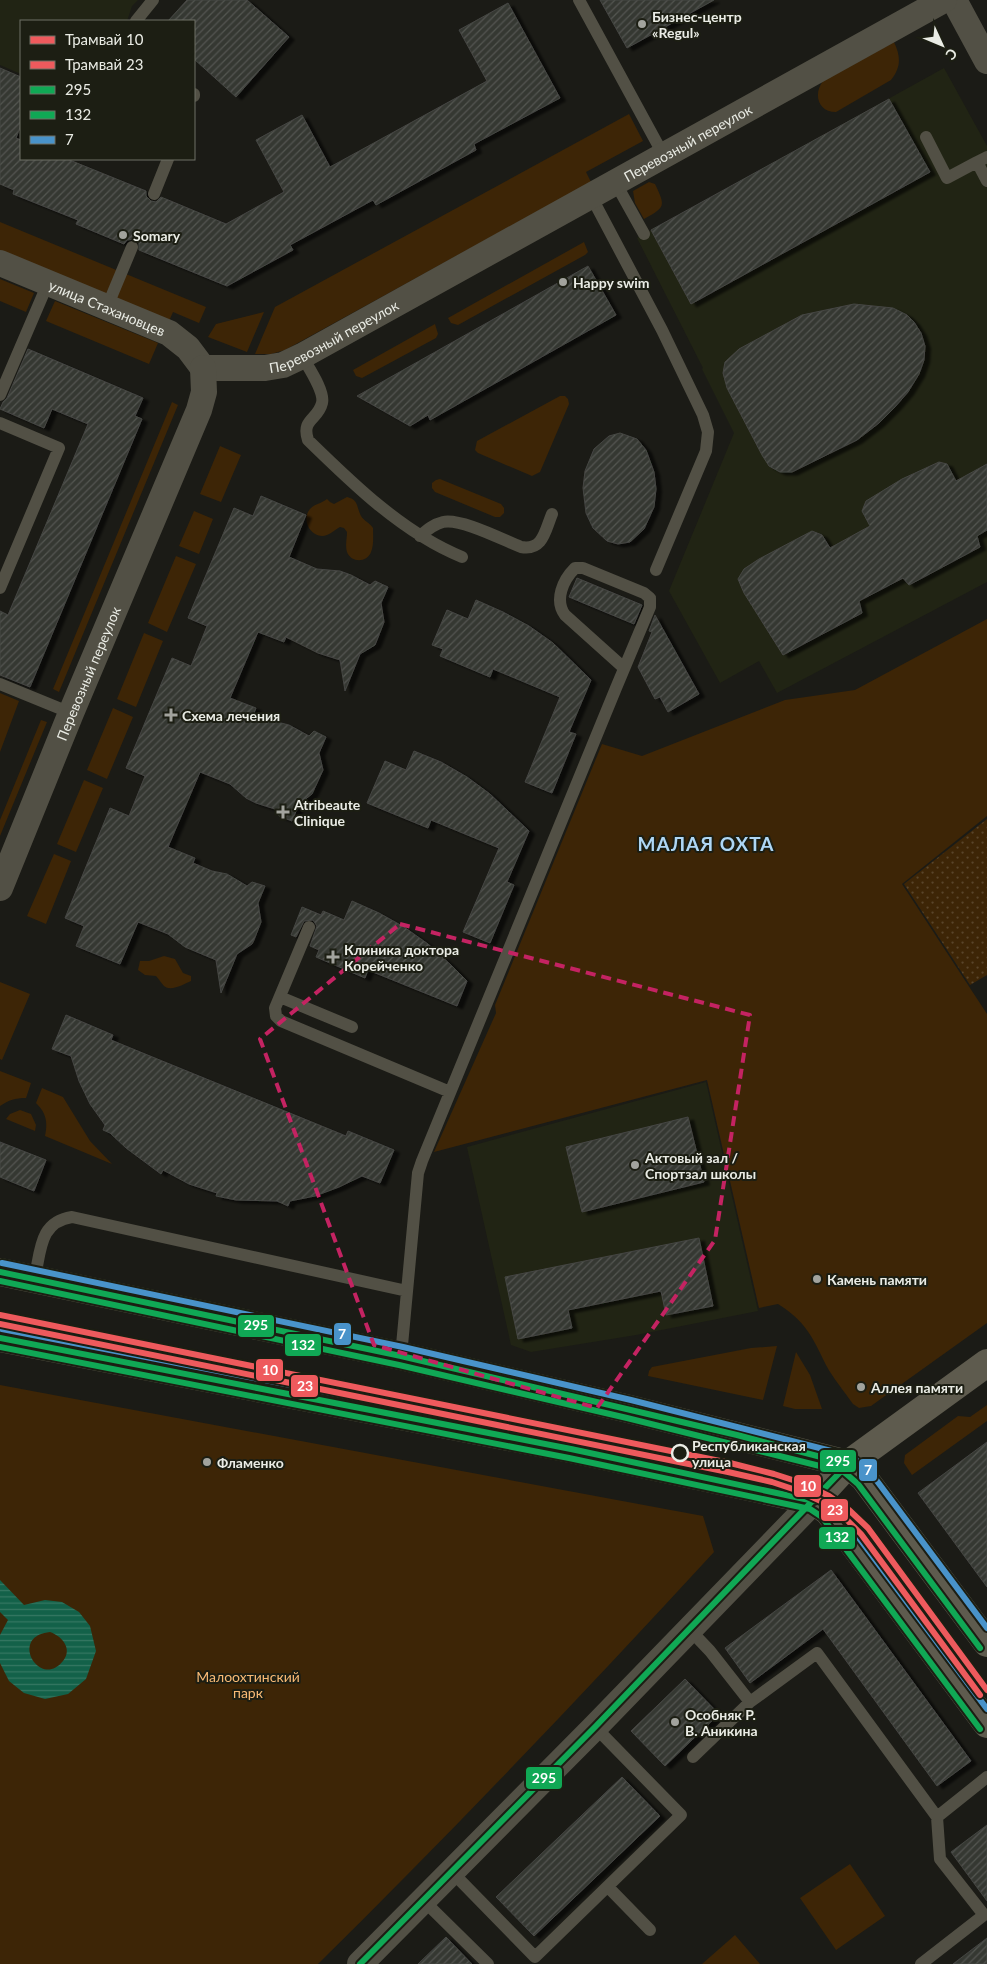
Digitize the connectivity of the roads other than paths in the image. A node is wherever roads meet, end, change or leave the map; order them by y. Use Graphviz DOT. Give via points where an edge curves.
graph roads {
  1 [pos="153,0"];
  2 [pos="579,0"];
  3 [pos="944,0"];
  4 [pos="954,0"];
  5 [pos="137,20"];
  6 [pos="987,62"];
  7 [pos="926,138"];
  8 [pos="664,156"];
  9 [pos="982,159"];
  10 [pos="168,160"];
  11 [pos="987,181"];
  12 [pos="615,182"];
  13 [pos="154,194"];
  14 [pos="591,196"];
  15 [pos="644,234"];
  16 [pos="132,247"];
  17 [pos="0,263"];
  18 [pos="48,283"];
  19 [pos="107,307"];
  20 [pos="302,356"];
  21 [pos="203,368"];
  22 [pos="0,395"];
  23 [pos="0,423"];
  24 [pos="552,514"];
  25 [pos="420,536"];
  26 [pos="462,557"];
  27 [pos="656,570"];
  28 [pos="0,588"];
  29 [pos="624,668"];
  30 [pos="0,684"];
  31 [pos="71,714"];
  32 [pos="0,888"];
  33 [pos="309,927"];
  34 [pos="280,997"];
  35 [pos="352,1027"];
  36 [pos="450,1092"];
  37 [pos="0,1272"];
  38 [pos="34,1280"];
  39 [pos="407,1291"];
  40 [pos="0,1338"];
  41 [pos="401,1356"];
  42 [pos="987,1363"];
  43 [pos="848,1464"];
  44 [pos="814,1501"];
  45 [pos="690,1630"];
  46 [pos="986,1639"];
  47 [pos="750,1702"];
  48 [pos="987,1724"];
  49 [pos="595,1727"];
  50 [pos="693,1757"];
  51 [pos="987,1777"];
  52 [pos="936,1817"];
  53 [pos="452,1872"];
  54 [pos="608,1887"];
  55 [pos="424,1900"];
  56 [pos="650,1930"];
  57 [pos="360,1964"];
  58 [pos="488,1964"];
  59 [pos="921,1964"];
  1 -- 5 [label="lane"];
  2 -- 8 [label="lane"];
  3 -- 8 [label="street, Перевозный переулок"];
  4 -- 6 [label="street"];
  7 -- 9 [label="lane" via="947,178"];
  8 -- 12 [label="street, Перевозный переулок"];
  9 -- 11 [label="lane"];
  10 -- 13 [label="lane"];
  12 -- 14 [label="street, Перевозный переулок"];
  12 -- 15 [label="lane"];
  14 -- 20 [label="street, Перевозный переулок"];
  14 -- 27 [label="lane" via="662,330 708,432 706,451"];
  16 -- 19 [label="lane"];
  17 -- 18 [label="street, улица Стахановцев"];
  18 -- 19 [label="street, улица Стахановцев"];
  18 -- 22 [label="lane"];
  19 -- 21 [label="street, улица Стахановцев" via="169,333 188,348"];
  20 -- 21 [label="street, Перевозный переулок" via="283,365 265,368"];
  20 -- 25 [label="lane" via="322,393 319,409 307,424 305,433 308,440 389,514"];
  21 -- 31 [label="street, Перевозный переулок" via="204,392 198,410"];
  23 -- 28 [label="lane" via="59,448"];
  24 -- 25 [label="lane" via="537,546 529,549 457,521 430,527"];
  25 -- 26 [label="lane"];
  29 -- 29 [label="lane" via="559,607 559,597 575,568 592,571 644,592 650,598 650,607"];
  29 -- 36 [label="lane"];
  30 -- 31 [label="lane"];
  31 -- 32 [label="street, Перевозный переулок"];
  33 -- 34 [label="lane"];
  34 -- 35 [label="lane"];
  34 -- 36 [label="lane" via="275,1008 281,1022"];
  36 -- 39 [label="lane" via="418,1173"];
  37 -- 38 [label="main road"];
  38 -- 39 [label="lane" via="44,1235 61,1218 72,1217"];
  38 -- 41 [label="main road"];
  39 -- 41 [label="lane"];
  40 -- 44 [label="main road"];
  41 -- 43 [label="main road"];
  42 -- 43 [label="main road"];
  43 -- 44 [label="main road"];
  43 -- 46 [label="main road" via="864,1478"];
  44 -- 45 [label="street"];
  44 -- 48 [label="main road" via="828,1512 851,1541"];
  45 -- 47 [label="lane"];
  45 -- 49 [label="street"];
  47 -- 50 [label="lane"];
  47 -- 52 [label="lane" via="817,1653"];
  49 -- 53 [label="street"];
  49 -- 54 [label="lane" via="681,1815"];
  51 -- 52 [label="lane"];
  52 -- 59 [label="lane" via="940,1859 984,1915"];
  53 -- 54 [label="lane" via="535,1958"];
  53 -- 55 [label="street"];
  54 -- 56 [label="lane"];
  55 -- 57 [label="street"];
  55 -- 58 [label="lane"];
}
